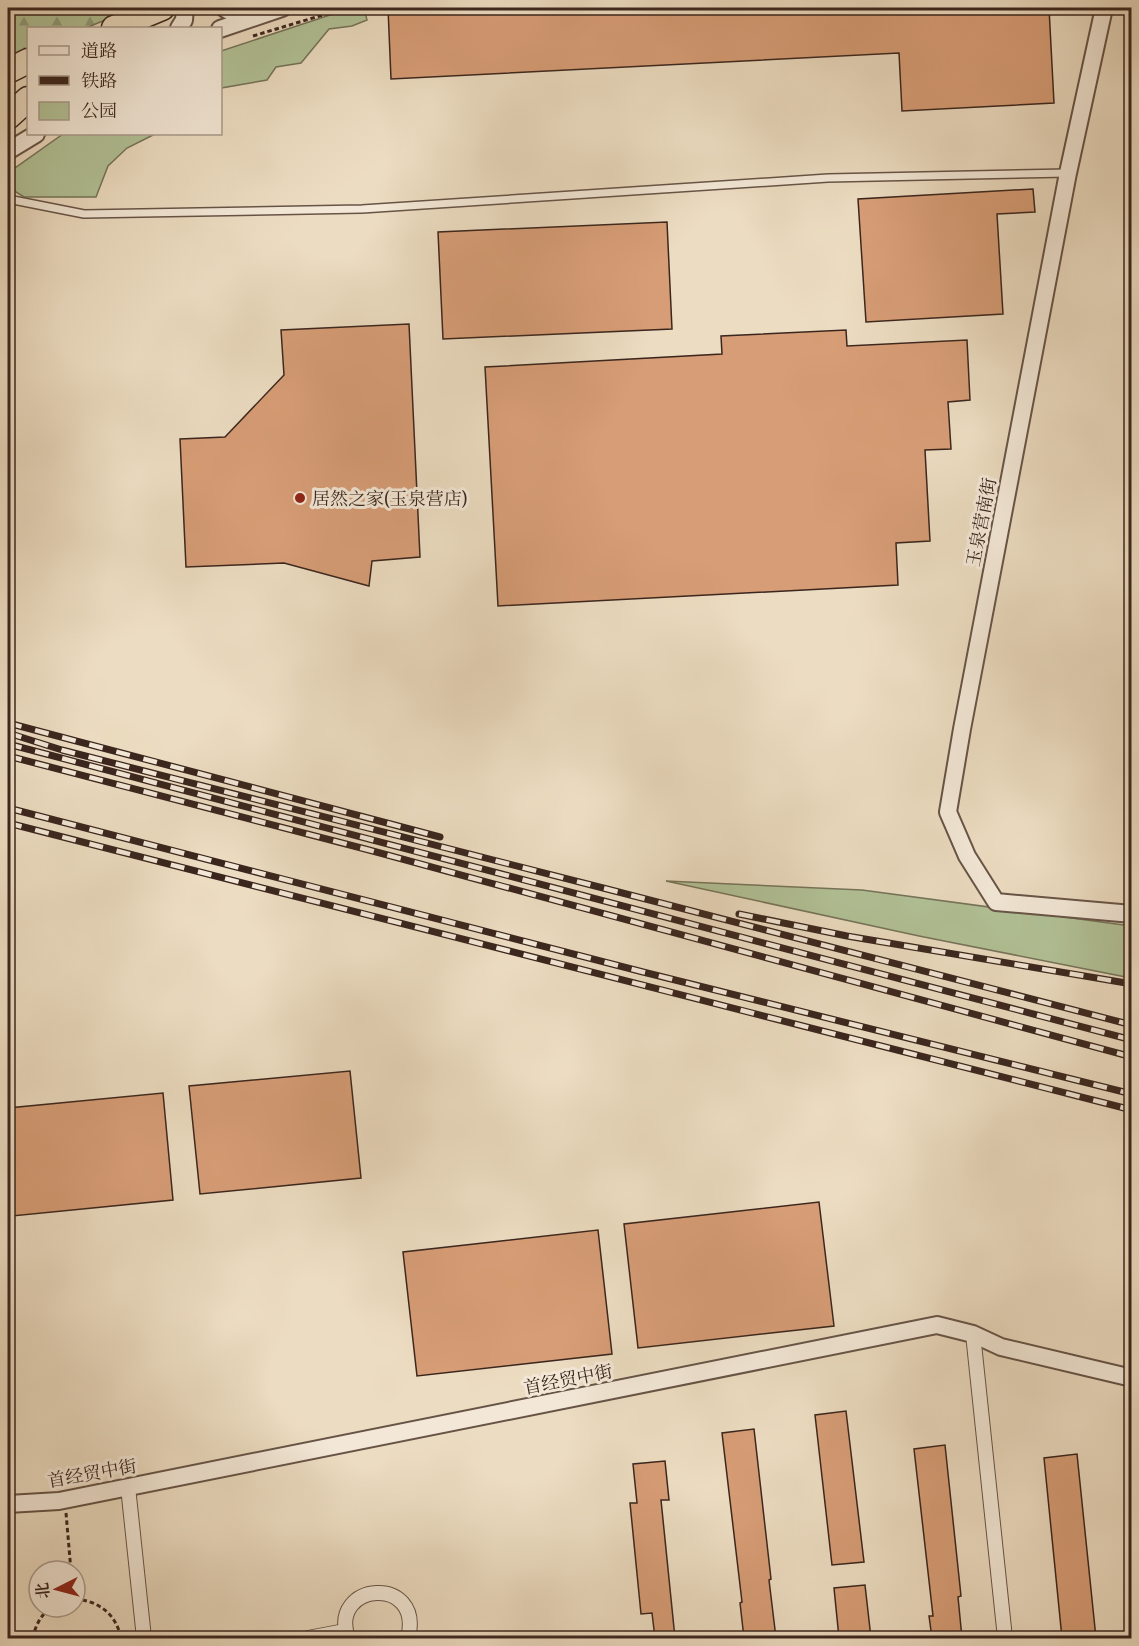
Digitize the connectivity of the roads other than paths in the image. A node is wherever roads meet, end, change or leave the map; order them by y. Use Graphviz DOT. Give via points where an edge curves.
graph roads {
  1 [pos="162,8"];
  2 [pos="185,8"];
  3 [pos="224,8"];
  4 [pos="282,8"];
  5 [pos="1104,8"];
  6 [pos="245,20"];
  7 [pos="122,26"];
  8 [pos="180,27"];
  9 [pos="222,28"];
  10 [pos="27,62"];
  11 [pos="8,71"];
  12 [pos="27,100"];
  13 [pos="8,117"];
  14 [pos="34,135"];
  15 [pos="8,151"];
  16 [pos="1068,173"];
  17 [pos="8,199"];
  18 [pos="1131,914"];
  19 [pos="973,1334"];
  20 [pos="1131,1378"];
  21 [pos="128,1487"];
  22 [pos="8,1504"];
  23 [pos="346,1635"];
  24 [pos="144,1638"];
  25 [pos="308,1638"];
  26 [pos="408,1638"];
  27 [pos="1005,1638"];
  1 -- 7 [label="highway"];
  2 -- 8 [label="street"];
  3 -- 6 [label="street"];
  4 -- 6 [label="street"];
  5 -- 16 [label="street, 玉泉营南街"];
  6 -- 9 [label="street"];
  10 -- 11 [label="highway"];
  12 -- 13 [label="highway"];
  14 -- 15 [label="street"];
  16 -- 17 [label="lane" via="828,178 351,210 84,214"];
  16 -- 18 [label="street, 玉泉营南街" via="948,812 967,856 996,902"];
  19 -- 20 [label="street, 首经贸中街" via="1001,1347"];
  19 -- 21 [label="street, 首经贸中街" via="937,1324"];
  19 -- 27 [label="street"];
  21 -- 22 [label="street, 首经贸中街" via="64,1500"];
  21 -- 24 [label="street"];
  23 -- 25 [label="street"];
  23 -- 26 [label="street" via="345,1621 354,1602 375,1592 386,1593 404,1606 410,1616"];
}
